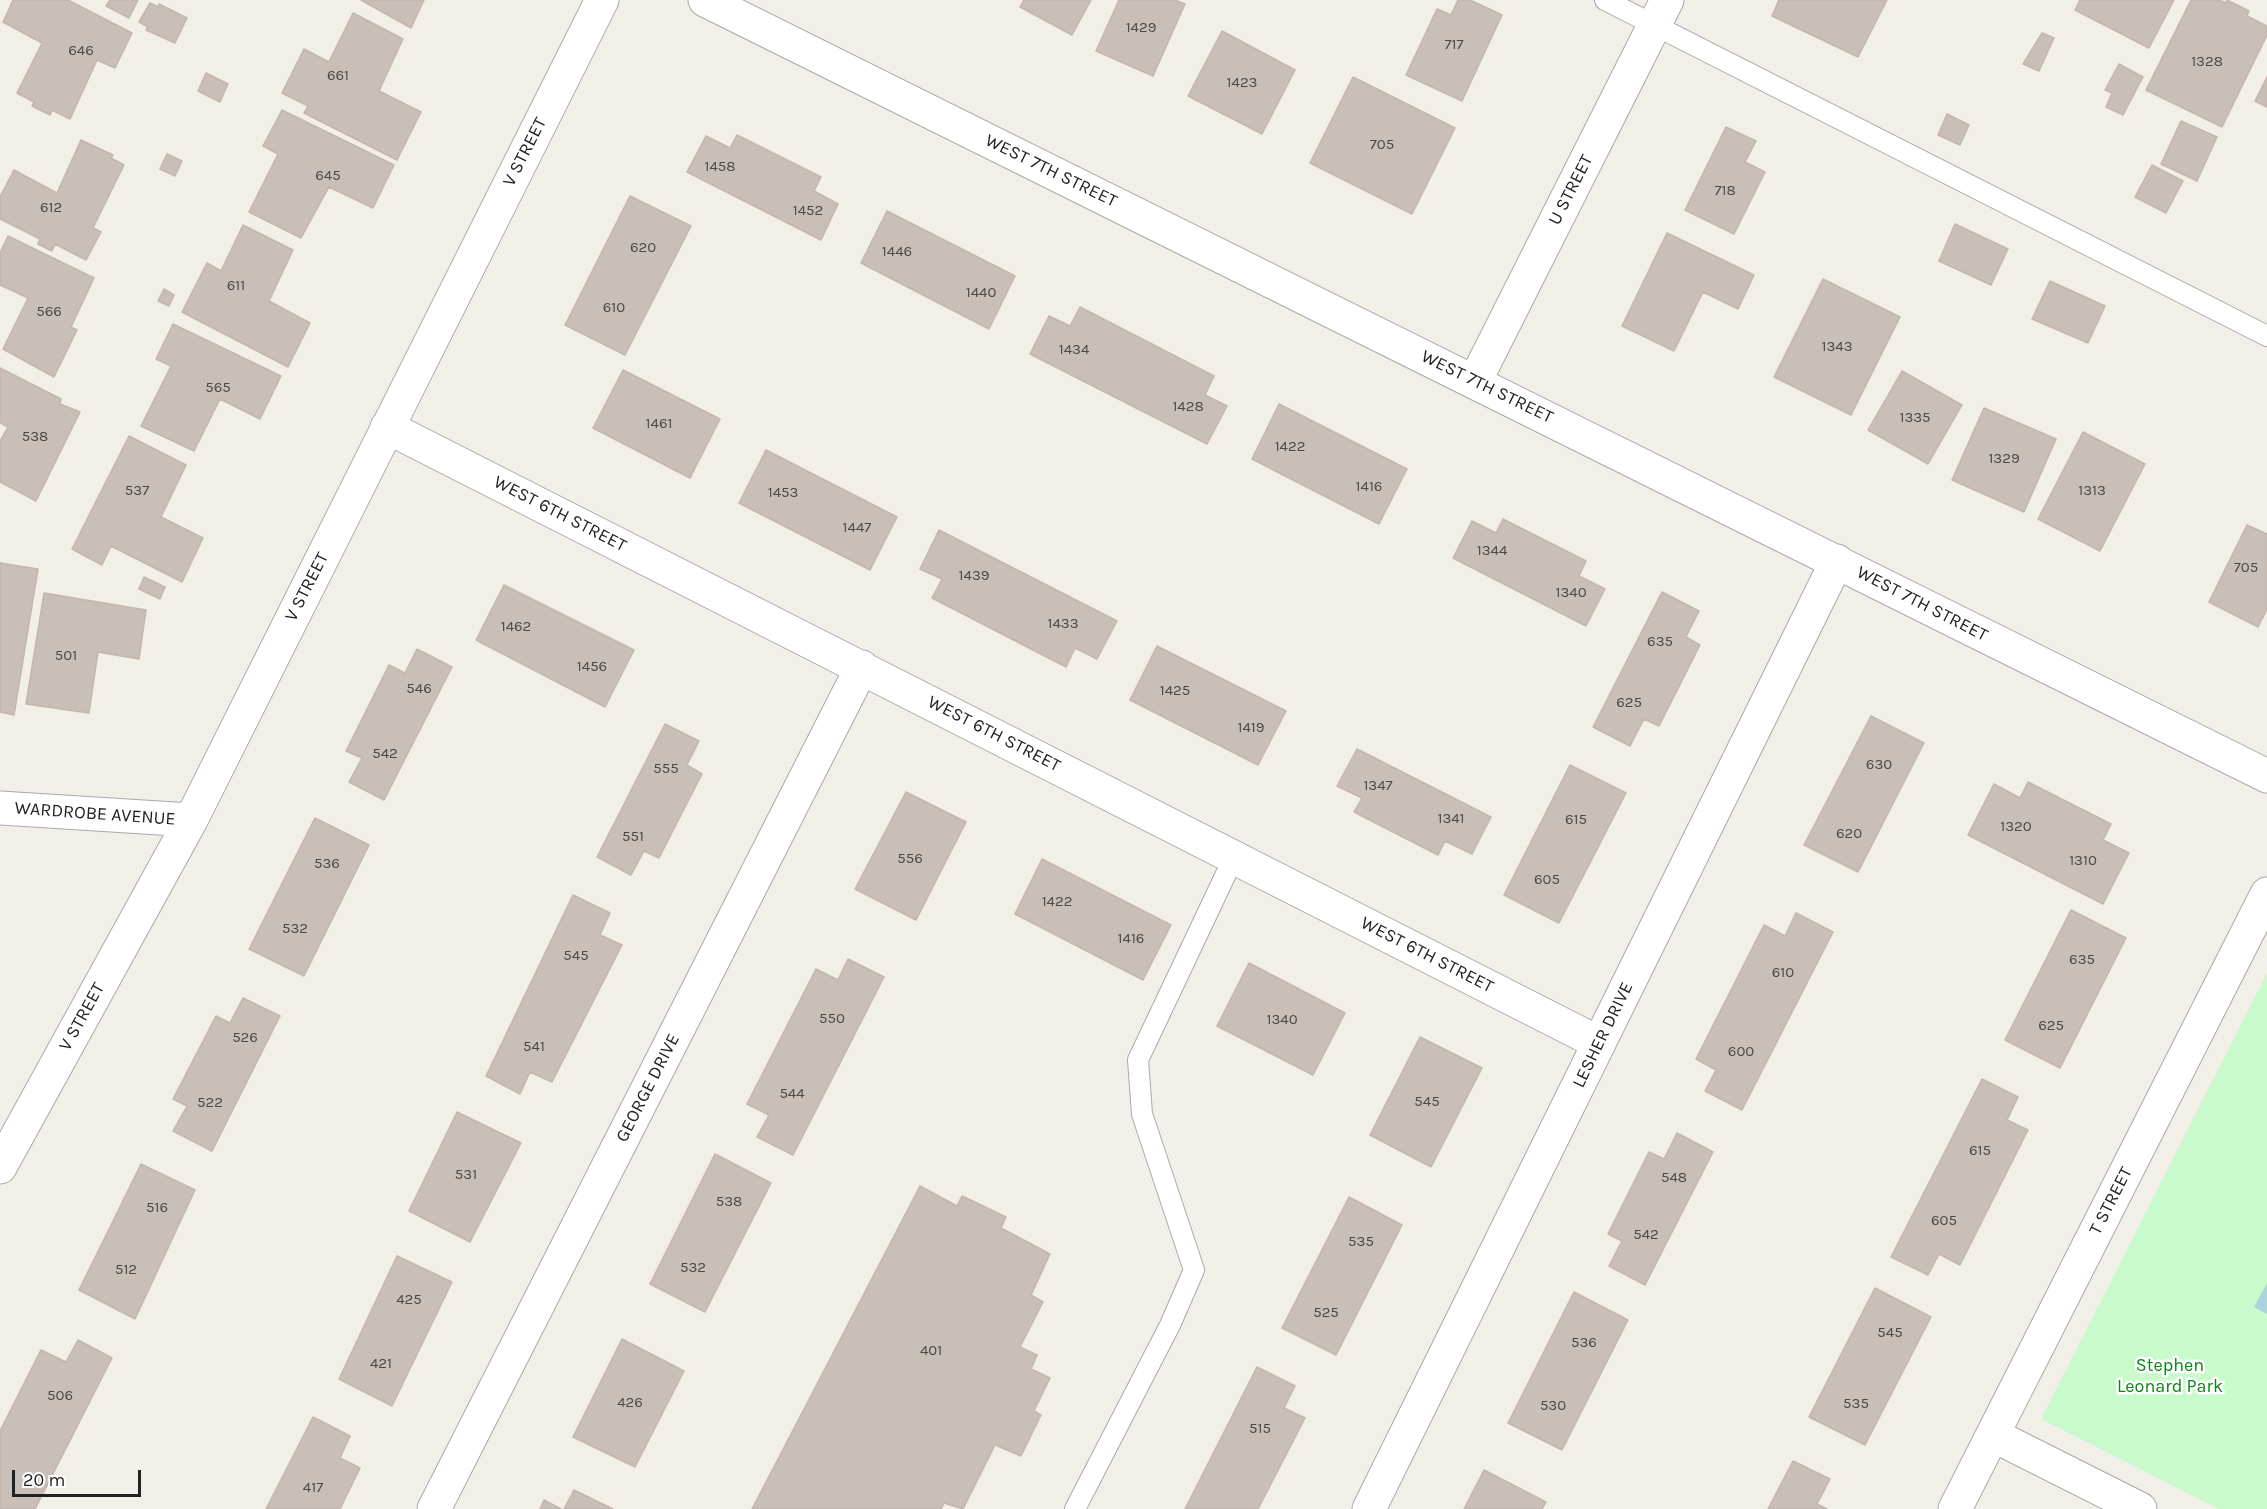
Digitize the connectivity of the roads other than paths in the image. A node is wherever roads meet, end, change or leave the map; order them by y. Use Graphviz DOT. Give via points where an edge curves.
graph roads {
  1 [pos="602,0"];
  2 [pos="705,0"];
  3 [pos="1605,0"];
  4 [pos="1661,13"];
  5 [pos="2267,336"];
  6 [pos="1475,381"];
  7 [pos="387,427"];
  8 [pos="1837,561"];
  9 [pos="862,667"];
  10 [pos="2267,776"];
  11 [pos="0,808"];
  12 [pos="190,820"];
  13 [pos="1234,857"];
  14 [pos="2267,894"];
  15 [pos="1599,1043"];
  16 [pos="0,1167"];
  17 [pos="1993,1434"];
  18 [pos="434,1509"];
  19 [pos="1075,1509"];
  20 [pos="1369,1509"];
  21 [pos="1955,1509"];
  22 [pos="2140,1509"];
  1 -- 7 [label="street, V STREET"];
  2 -- 6 [label="street, WEST 7TH STREET"];
  3 -- 4 [label="lane"];
  4 -- 5 [label="lane"];
  4 -- 6 [label="street, U STREET"];
  6 -- 8 [label="street, WEST 7TH STREET"];
  7 -- 9 [label="street, WEST 6TH STREET"];
  7 -- 12 [label="street, V STREET"];
  8 -- 10 [label="street, WEST 7TH STREET"];
  8 -- 15 [label="street, LESHER DRIVE"];
  9 -- 13 [label="street, WEST 6TH STREET"];
  9 -- 18 [label="street, GEORGE DRIVE"];
  11 -- 12 [label="street, WARDROBE AVENUE"];
  12 -- 16 [label="street, V STREET"];
  13 -- 15 [label="street, WEST 6TH STREET"];
  13 -- 19 [label="lane" via="1138,1060 1142,1114 1194,1270 1170,1326"];
  14 -- 17 [label="street, T STREET"];
  15 -- 20 [label="street, LESHER DRIVE"];
  17 -- 21 [label="street, T STREET"];
  17 -- 22 [label="street"];
}
